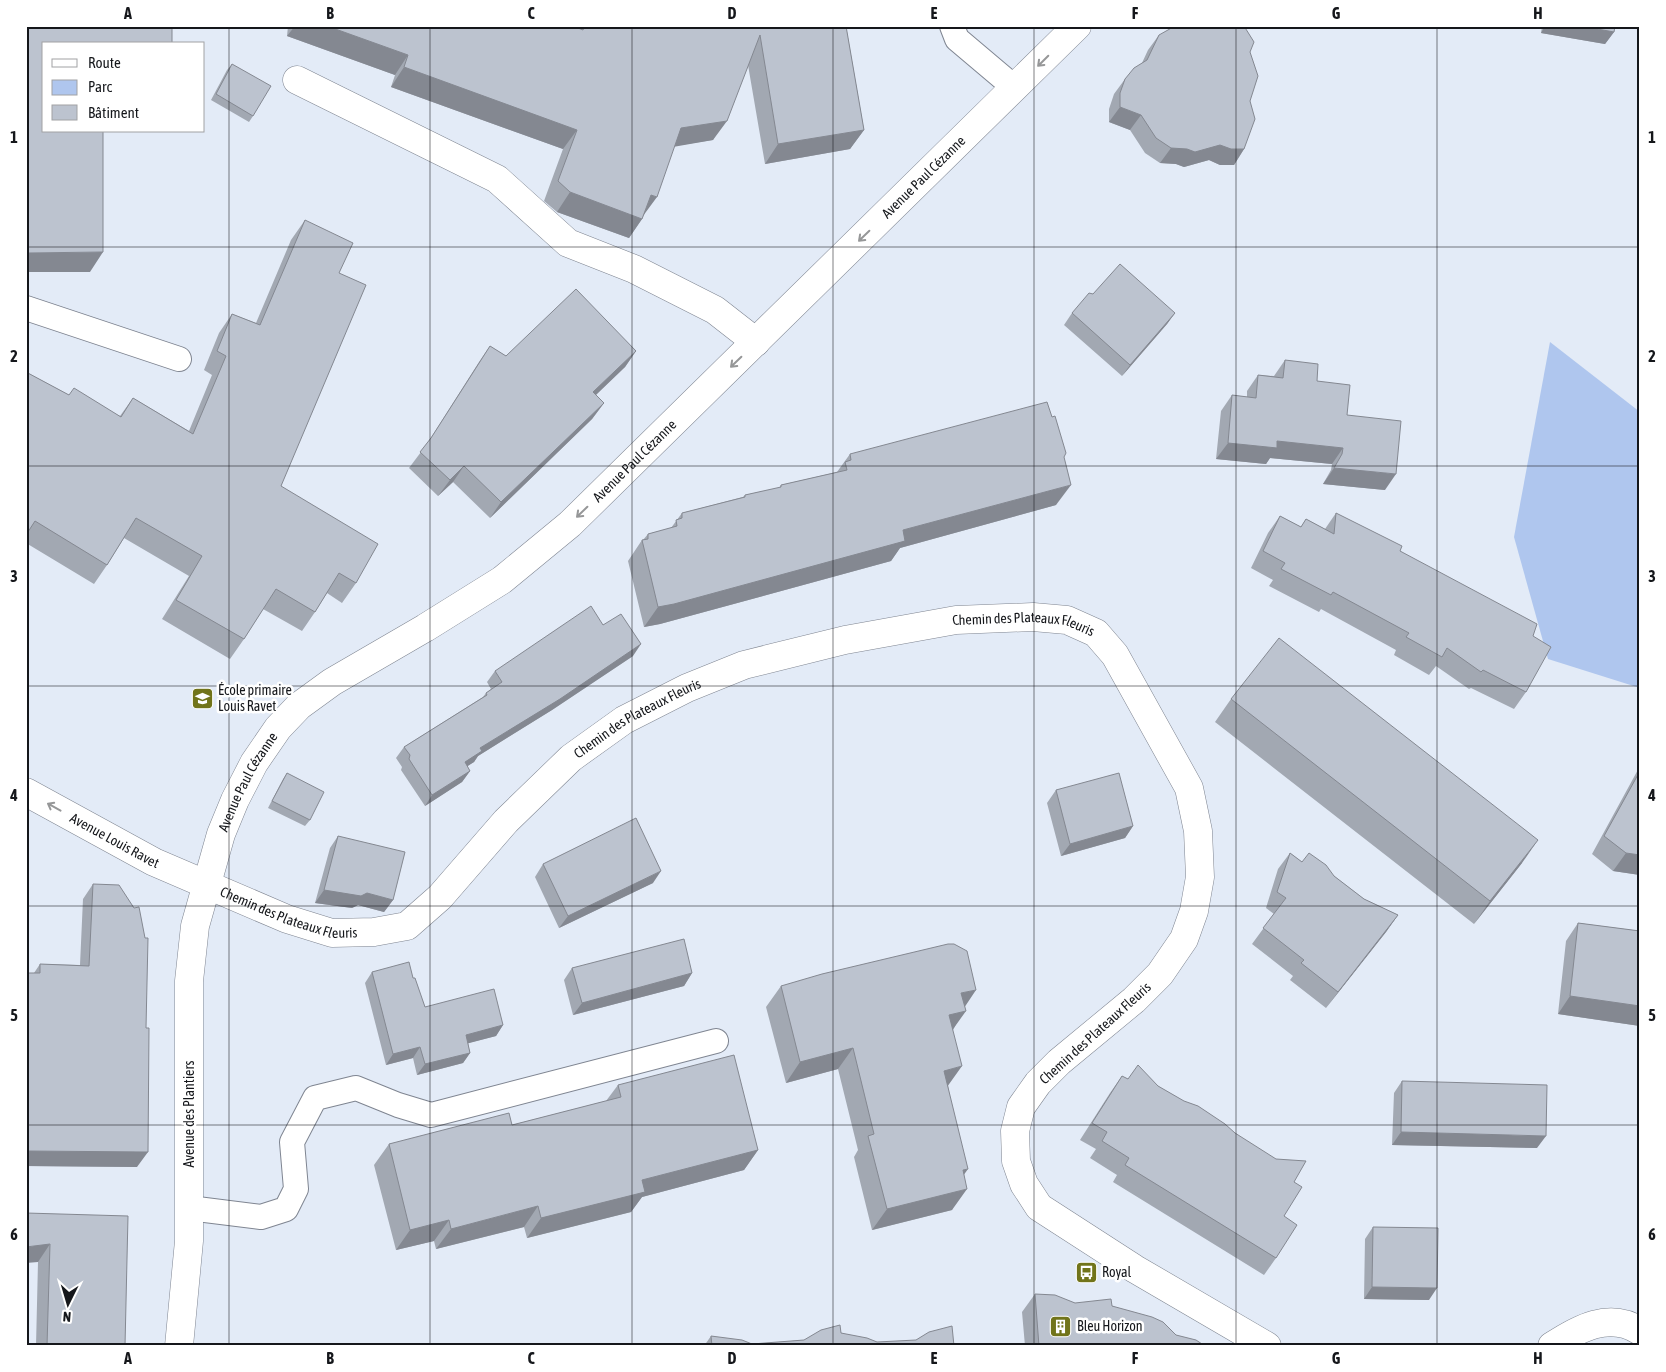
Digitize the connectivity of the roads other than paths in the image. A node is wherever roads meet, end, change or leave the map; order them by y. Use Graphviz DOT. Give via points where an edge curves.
graph roads {
  1 [pos="952,26"];
  2 [pos="1077,26"];
  3 [pos="296,80"];
  4 [pos="1015,88"];
  5 [pos="26,308"];
  6 [pos="756,342"];
  7 [pos="179,359"];
  8 [pos="26,792"];
  9 [pos="207,884"];
  10 [pos="716,1041"];
  11 [pos="189,1208"];
  12 [pos="1640,1331"];
  13 [pos="179,1346"];
  14 [pos="1267,1346"];
  15 [pos="1552,1346"];
  1 -- 4 [label="lane" via="957,39"];
  2 -- 4 [label="street, Avenue Paul Cézanne, one-way"];
  3 -- 6 [label="street" via="497,179 568,243 634,269 715,310"];
  4 -- 6 [label="street, Avenue Paul Cézanne, one-way"];
  5 -- 7 [label="lane"];
  6 -- 9 [label="street, Avenue Paul Cézanne, one-way" via="570,524 502,580 332,682 299,706 278,728 254,763 221,834"];
  9 -- 8 [label="street, Avenue Louis Ravet, one-way" via="154,862"];
  9 -- 11 [label="street, Avenue des Plantiers" via="195,926 189,980"];
  9 -- 14 [label="street, Chemin des Plateaux Fleuris" via="287,919 332,933 374,932 407,926 440,897 506,821 571,758 624,720 687,688 753,663 845,640 956,620 1033,617 1067,620 1096,633 1116,655 1189,788 1198,832 1200,877 1194,911 1184,939 1160,974 1134,1000 1059,1062 1021,1107 1015,1131 1016,1161 1024,1184 1039,1207 1135,1269"];
  10 -- 11 [label="lane" via="431,1115 398,1106 356,1088 315,1098 292,1142 296,1189 286,1209 260,1217"];
  11 -- 13 [label="street, Avenue des Plantiers" via="190,1241"];
  12 -- 15 [label="street" via="1631,1325 1605,1321 1577,1330"];
}
